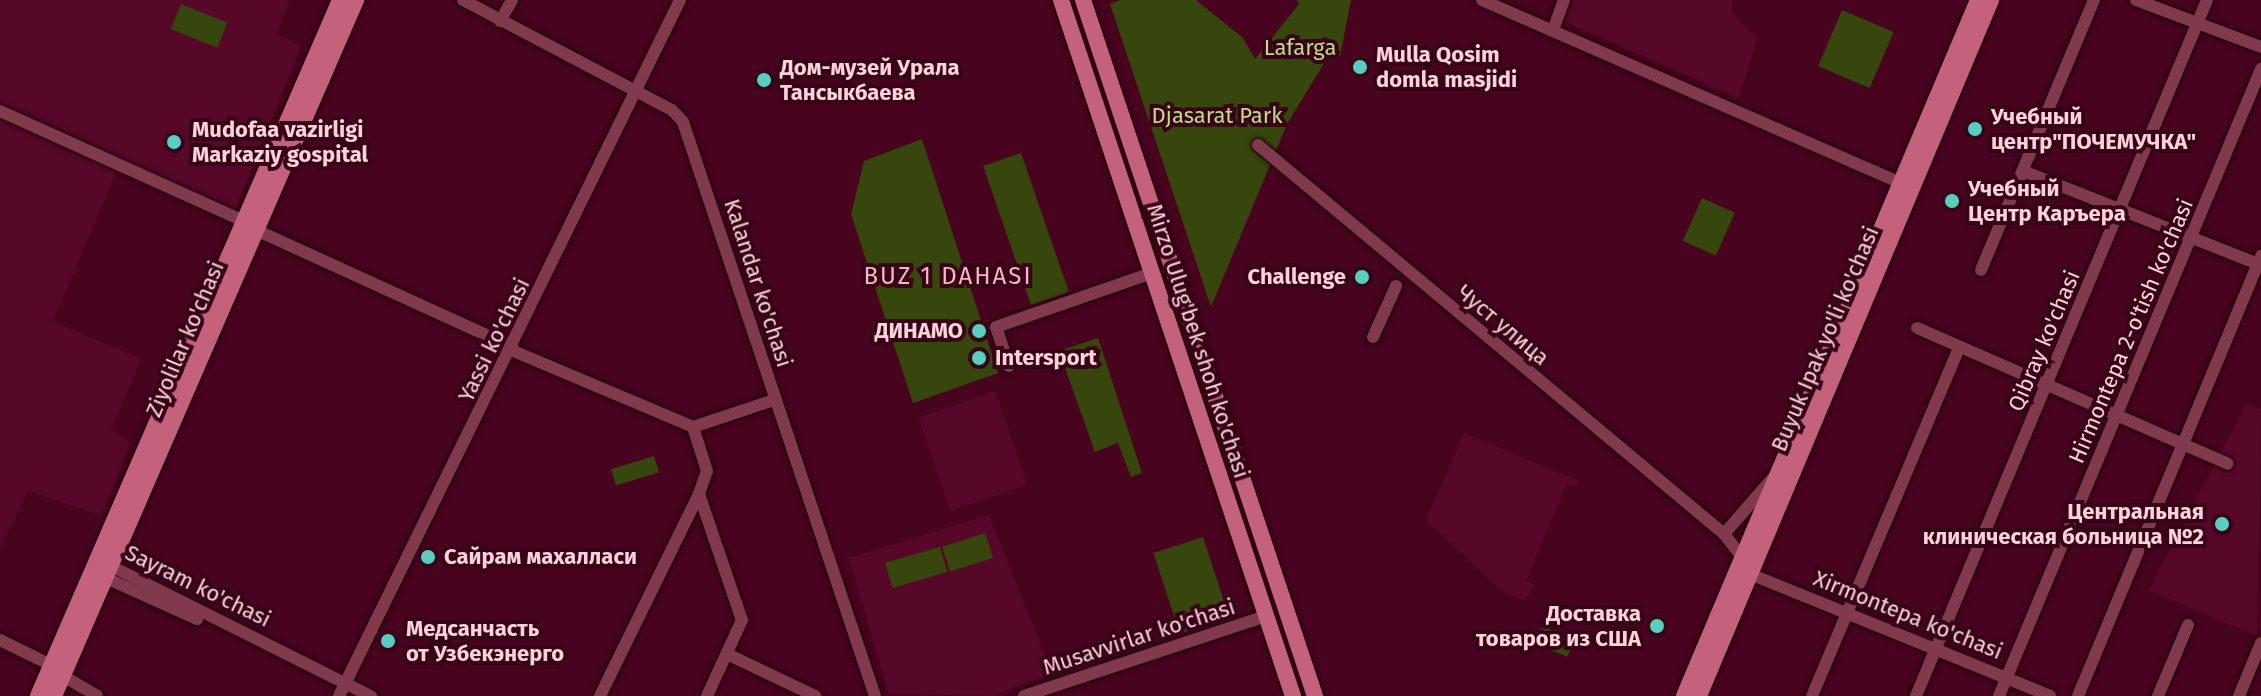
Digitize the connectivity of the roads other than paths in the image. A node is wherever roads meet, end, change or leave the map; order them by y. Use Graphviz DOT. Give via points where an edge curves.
graph roads {
  1 [pos="340,0"];
  2 [pos="356,0"];
  3 [pos="463,0"];
  4 [pos="512,0"];
  5 [pos="680,0"];
  6 [pos="1061,0"];
  7 [pos="1083,0"];
  8 [pos="1482,0"];
  9 [pos="1564,0"];
  10 [pos="1978,0"];
  11 [pos="1991,0"];
  12 [pos="2094,0"];
  13 [pos="2136,0"];
  14 [pos="2207,0"];
  15 [pos="500,21"];
  16 [pos="2198,23"];
  17 [pos="1553,30"];
  18 [pos="2261,47"];
  19 [pos="2261,69"];
  20 [pos="634,92"];
  21 [pos="0,111"];
  22 [pos="1258,145"];
  23 [pos="277,165"];
  24 [pos="2023,171"];
  25 [pos="1906,186"];
  26 [pos="2121,209"];
  27 [pos="250,226"];
  28 [pos="2192,237"];
  29 [pos="2260,262"];
  30 [pos="1981,270"];
  31 [pos="1152,273"];
  32 [pos="1396,286"];
  33 [pos="1917,328"];
  34 [pos="1373,337"];
  35 [pos="512,348"];
  36 [pos="1958,350"];
  37 [pos="1009,366"];
  38 [pos="2048,384"];
  39 [pos="774,400"];
  40 [pos="2117,417"];
  41 [pos="693,427"];
  42 [pos="2183,445"];
  43 [pos="2228,464"];
  44 [pos="1778,472"];
  45 [pos="699,494"];
  46 [pos="1724,534"];
  47 [pos="1267,550"];
  48 [pos="1247,556"];
  49 [pos="1741,569"];
  50 [pos="104,570"];
  51 [pos="1847,614"];
  52 [pos="1266,616"];
  53 [pos="2188,625"];
  54 [pos="0,640"];
  55 [pos="2261,643"];
  56 [pos="1935,649"];
  57 [pos="727,654"];
  58 [pos="57,670"];
  59 [pos="2006,678"];
  60 [pos="345,691"];
  61 [pos="603,695"];
  62 [pos="38,696"];
  63 [pos="54,696"];
  64 [pos="97,696"];
  65 [pos="371,696"];
  66 [pos="707,696"];
  67 [pos="815,696"];
  68 [pos="875,696"];
  69 [pos="1024,696"];
  70 [pos="1293,696"];
  71 [pos="1315,696"];
  72 [pos="1684,696"];
  73 [pos="1699,696"];
  74 [pos="1812,696"];
  75 [pos="1916,696"];
  76 [pos="1999,696"];
  77 [pos="2050,696"];
  78 [pos="2078,696"];
  79 [pos="2158,696"];
  80 [pos="2239,696"];
  1 -- 23 [label="main road, Ziyolilar ko'chasi"];
  2 -- 23 [label="main road, Ziyolilar ko'chasi"];
  3 -- 15 [label="street, Kalandar ko'chasi"];
  4 -- 15 [label="street"];
  5 -- 20 [label="street, Yassi ko'chasi"];
  6 -- 31 [label="main road, Mirzo Ulug'bek shoh ko'chasi"];
  7 -- 47 [label="main road, Mirzo Ulug'bek shoh ko'chasi"];
  8 -- 17 [label="street"];
  9 -- 17 [label="street"];
  10 -- 25 [label="main road, Buyuk Ipak yo'li ko'chasi"];
  11 -- 25 [label="main road, Buyuk Ipak yo'li ko'chasi"];
  12 -- 24 [label="street"];
  13 -- 16 [label="street"];
  14 -- 16 [label="street, Qibray ko'chasi"];
  15 -- 20 [label="street, Kalandar ko'chasi"];
  16 -- 18 [label="street"];
  16 -- 26 [label="street, Qibray ko'chasi"];
  17 -- 25 [label="street"];
  19 -- 28 [label="street, Hirmontepa 2-o'tish ko'chasi"];
  20 -- 35 [label="street, Yassi ko'chasi"];
  20 -- 39 [label="street, Kalandar ko'chasi" via="672,110 690,136"];
  21 -- 27 [label="street"];
  22 -- 46 [label="street, Чуст улица"];
  23 -- 27 [label="main road, Ziyolilar ko'chasi"];
  24 -- 26 [label="street"];
  24 -- 30 [label="street"];
  25 -- 44 [label="main road, Buyuk Ipak yo'li ko'chasi"];
  25 -- 49 [label="main road, Buyuk Ipak yo'li ko'chasi"];
  26 -- 28 [label="street"];
  26 -- 38 [label="street, Qibray ko'chasi"];
  27 -- 35 [label="street"];
  27 -- 50 [label="main road, Ziyolilar ko'chasi"];
  28 -- 29 [label="street"];
  28 -- 40 [label="street, Hirmontepa 2-o'tish ko'chasi"];
  29 -- 42 [label="street"];
  31 -- 37 [label="street" via="996,327"];
  31 -- 48 [label="main road, Mirzo Ulug'bek shoh ko'chasi"];
  32 -- 34 [label="street"];
  33 -- 36 [label="street"];
  35 -- 41 [label="street"];
  35 -- 60 [label="street, Yassi ko'chasi"];
  36 -- 38 [label="street"];
  36 -- 51 [label="street"];
  38 -- 40 [label="street"];
  38 -- 56 [label="street, Qibray ko'chasi"];
  39 -- 41 [label="street"];
  39 -- 68 [label="street, Kalandar ko'chasi"];
  40 -- 42 [label="street"];
  40 -- 59 [label="street, Hirmontepa 2-o'tish ko'chasi"];
  41 -- 45 [label="street" via="707,471"];
  42 -- 43 [label="street"];
  42 -- 78 [label="street"];
  44 -- 46 [label="street"];
  44 -- 49 [label="main road, Buyuk Ipak yo'li ko'chasi"];
  45 -- 57 [label="street" via="741,612"];
  45 -- 61 [label="street"];
  46 -- 49 [label="street, Чуст улица"];
  47 -- 48 [label="main road"];
  47 -- 71 [label="main road, Mirzo Ulug'bek shoh ko'chasi"];
  48 -- 52 [label="main road, Mirzo Ulug'bek shoh ko'chasi"];
  49 -- 51 [label="street, Xirmontepa ko'chasi"];
  49 -- 72 [label="main road, Buyuk Ipak yo'li ko'chasi"];
  49 -- 73 [label="main road, Buyuk Ipak yo'li ko'chasi"];
  50 -- 58 [label="main road, Ziyolilar ko'chasi"];
  50 -- 60 [label="street, Sayram ko'chasi"];
  51 -- 56 [label="street, Xirmontepa ko'chasi"];
  51 -- 74 [label="street"];
  52 -- 69 [label="street, Musavvirlar ko'chasi"];
  52 -- 70 [label="main road, Mirzo Ulug'bek shoh ko'chasi"];
  53 -- 79 [label="street"];
  54 -- 58 [label="street"];
  55 -- 80 [label="street"];
  56 -- 59 [label="street, Xirmontepa ko'chasi"];
  56 -- 75 [label="street, Qibray ko'chasi"];
  57 -- 66 [label="street"];
  57 -- 67 [label="street"];
  58 -- 62 [label="main road, Ziyolilar ko'chasi"];
  58 -- 63 [label="main road, Ziyolilar ko'chasi"];
  58 -- 64 [label="street"];
  59 -- 76 [label="street, Hirmontepa 2-o'tish ko'chasi"];
  59 -- 77 [label="street, Xirmontepa ko'chasi"];
  60 -- 65 [label="street, Sayram ko'chasi"];
}
